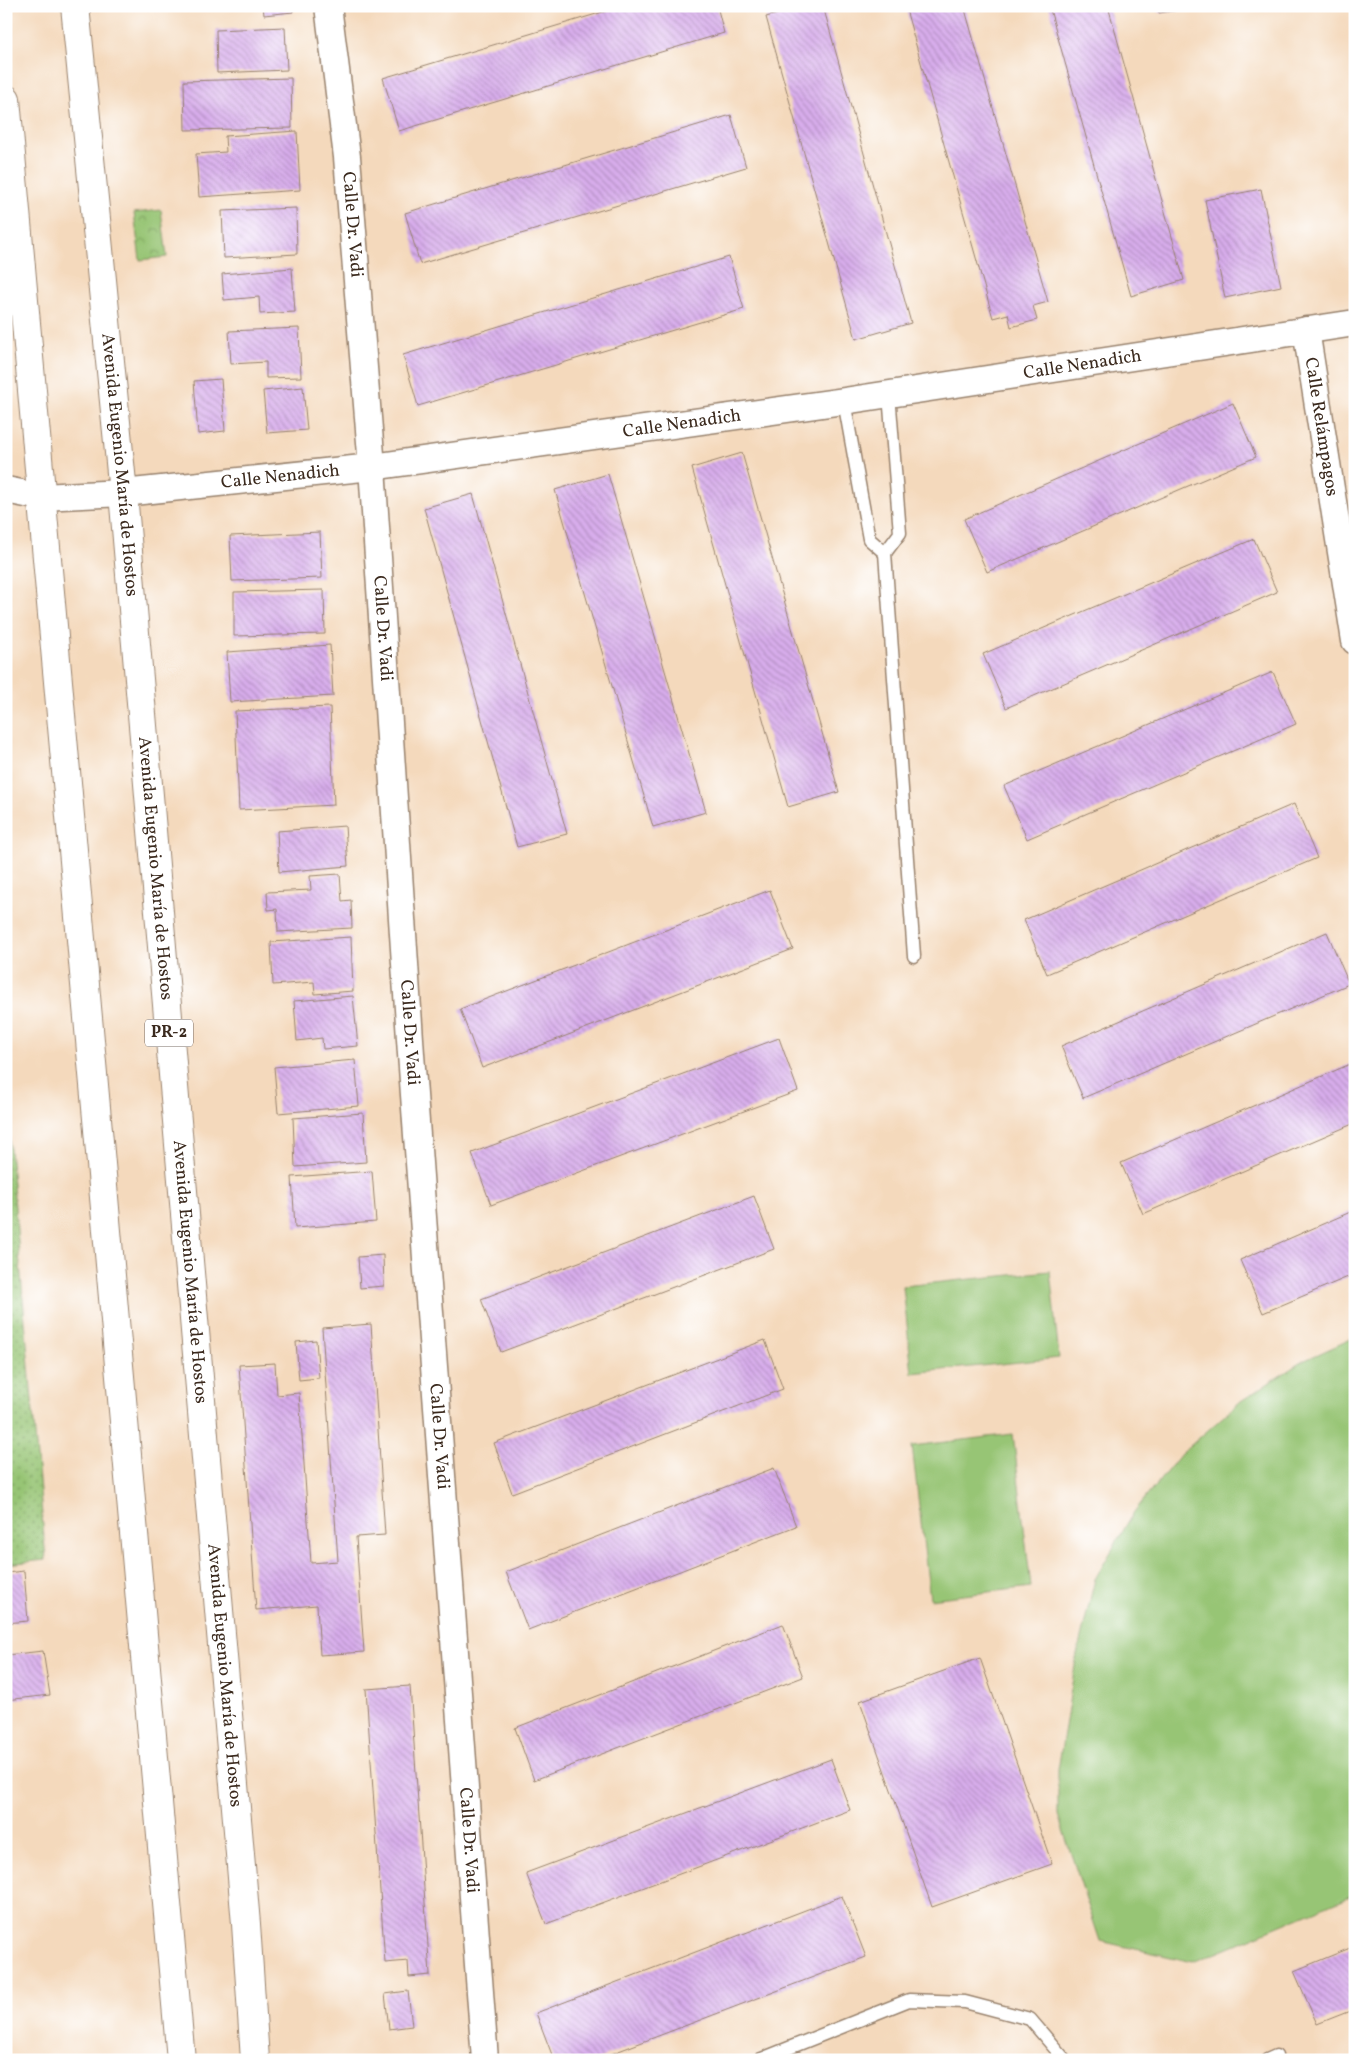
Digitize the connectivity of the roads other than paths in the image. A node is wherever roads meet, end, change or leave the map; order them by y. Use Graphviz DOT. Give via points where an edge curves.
graph roads {
  1 [pos="75,6"];
  2 [pos="328,6"];
  3 [pos="6,99"];
  4 [pos="1355,323"];
  5 [pos="1306,330"];
  6 [pos="889,394"];
  7 [pos="844,401"];
  8 [pos="372,467"];
  9 [pos="6,490"];
  10 [pos="123,493"];
  11 [pos="41,497"];
  12 [pos="886,553"];
  13 [pos="1355,641"];
  14 [pos="914,956"];
  15 [pos="181,2060"];
  16 [pos="255,2060"];
  17 [pos="485,2060"];
  18 [pos="759,2060"];
  19 [pos="1065,2060"];
  1 -- 10 [label="highway, Avenida Eugenio María de Hostos / PR-2"];
  2 -- 8 [label="street, Calle Dr. Vadi" via="347,157"];
  3 -- 11 [label="highway"];
  4 -- 5 [label="street, Calle Nenadich"];
  5 -- 6 [label="street, Calle Nenadich"];
  5 -- 13 [label="street, Calle Relámpagos"];
  6 -- 7 [label="street, Calle Nenadich"];
  6 -- 12 [label="lane" via="900,533"];
  7 -- 8 [label="street, Calle Nenadich"];
  7 -- 12 [label="lane" via="869,540"];
  8 -- 10 [label="street, Calle Nenadich"];
  8 -- 17 [label="street, Calle Dr. Vadi" via="411,1054"];
  9 -- 11 [label="street, Calle Nenadich"];
  10 -- 11 [label="street, Calle Nenadich"];
  10 -- 16 [label="highway, Avenida Eugenio María de Hostos / PR-2"];
  11 -- 15 [label="highway"];
  12 -- 14 [label="lane"];
  18 -- 19 [label="lane" via="909,2000 965,2002 1030,2019"];
}
